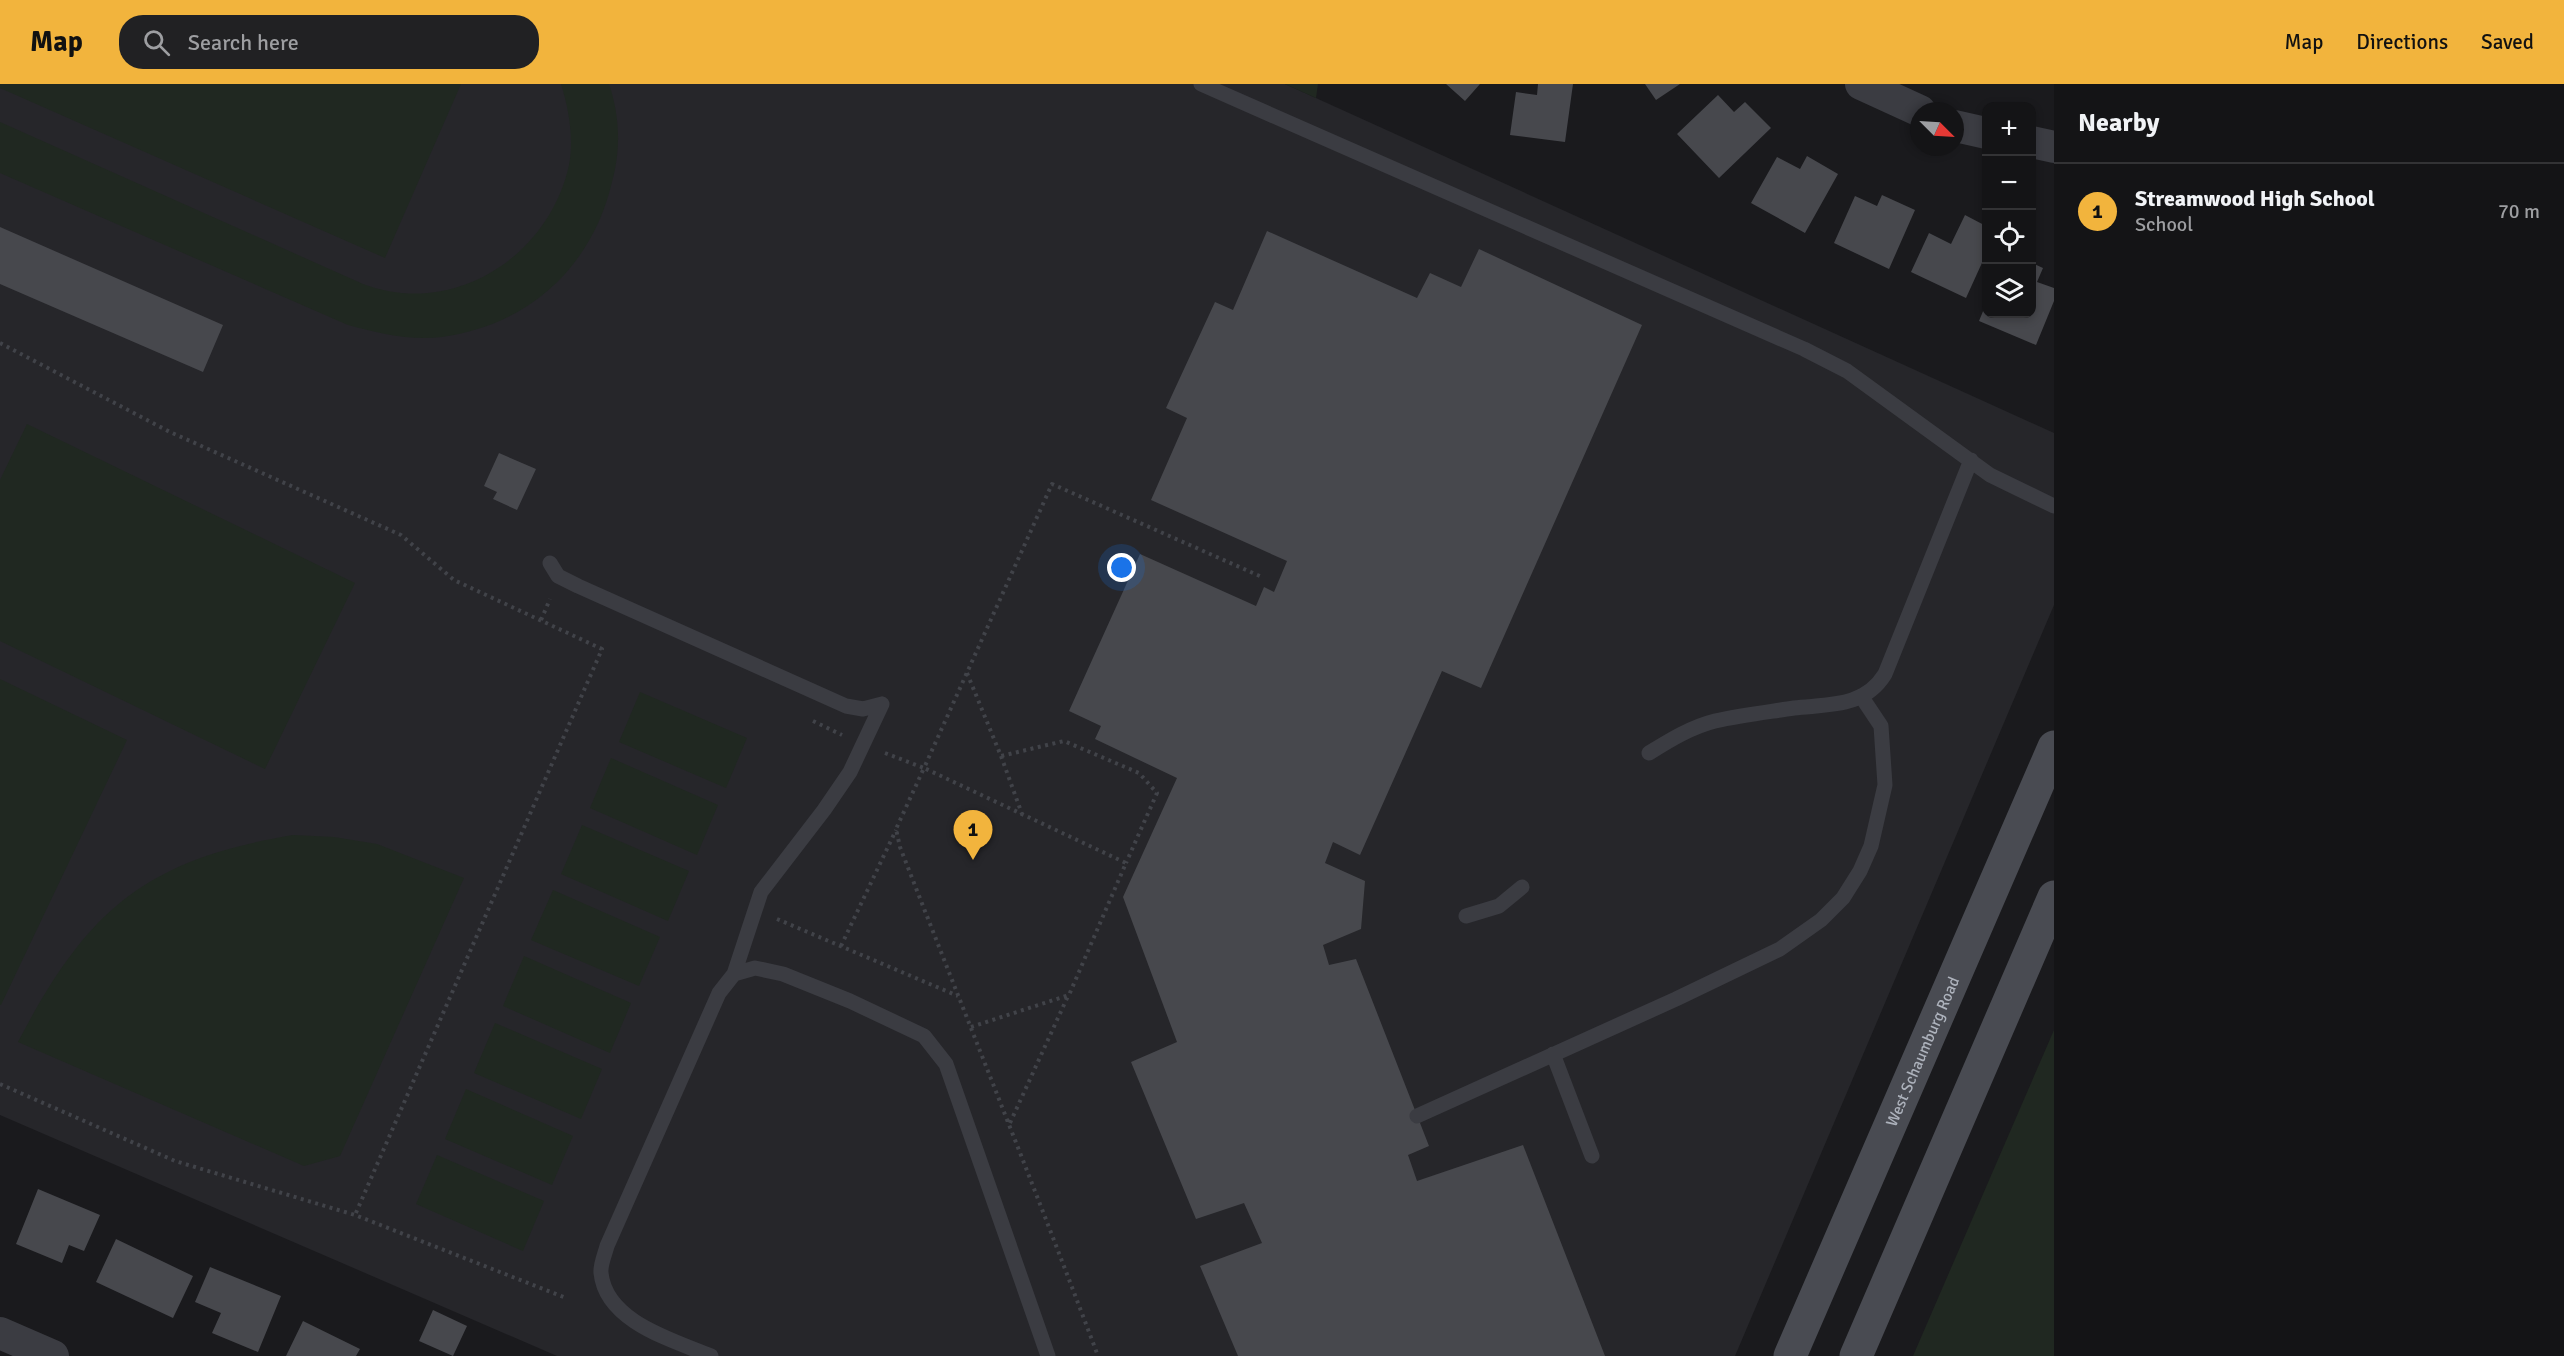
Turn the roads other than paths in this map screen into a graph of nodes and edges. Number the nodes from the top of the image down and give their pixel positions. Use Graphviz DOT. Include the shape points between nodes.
graph roads {
  1 [pos="1201,84"];
  2 [pos="1861,84"];
  3 [pos="1910,106"];
  4 [pos="1964,128"];
  5 [pos="1982,132"];
  6 [pos="2036,143"];
  7 [pos="2054,147"];
  8 [pos="1971,460"];
  9 [pos="2054,506"];
  10 [pos="550,563"];
  11 [pos="1861,696"];
  12 [pos="2054,747"];
  13 [pos="1649,753"];
  14 [pos="1522,887"];
  15 [pos="2054,897"];
  16 [pos="1466,916"];
  17 [pos="734,974"];
  18 [pos="1553,1054"];
  19 [pos="1417,1116"];
  20 [pos="1592,1156"];
  21 [pos="0,1333"];
  22 [pos="53,1356"];
  23 [pos="711,1356"];
  24 [pos="1048,1356"];
  25 [pos="1790,1356"];
  26 [pos="1856,1356"];
  1 -- 8 [label="lane" via="1804,349 1847,371"];
  2 -- 3 [label="street"];
  4 -- 5 [label="street"];
  6 -- 7 [label="street"];
  8 -- 9 [label="lane" via="1990,475"];
  8 -- 11 [label="lane" via="1885,674 1878,687"];
  10 -- 17 [label="lane" via="558,576 578,586 846,706 863,709 882,704 850,772 761,892"];
  11 -- 13 [label="lane" via="1834,706 1715,721 1677,735"];
  11 -- 18 [label="lane" via="1881,726 1885,785 1871,846 1843,898 1821,920 1780,949"];
  12 -- 25 [label="main road, West Schaumburg Road"];
  14 -- 16 [label="lane" via="1499,906"];
  15 -- 26 [label="main road"];
  17 -- 23 [label="lane" via="719,993 607,1246 600,1272 606,1293 623,1312 647,1328"];
  17 -- 24 [label="lane" via="754,968 783,974 924,1036 946,1064"];
  18 -- 19 [label="lane"];
  18 -- 20 [label="lane"];
  21 -- 22 [label="street"];
}
